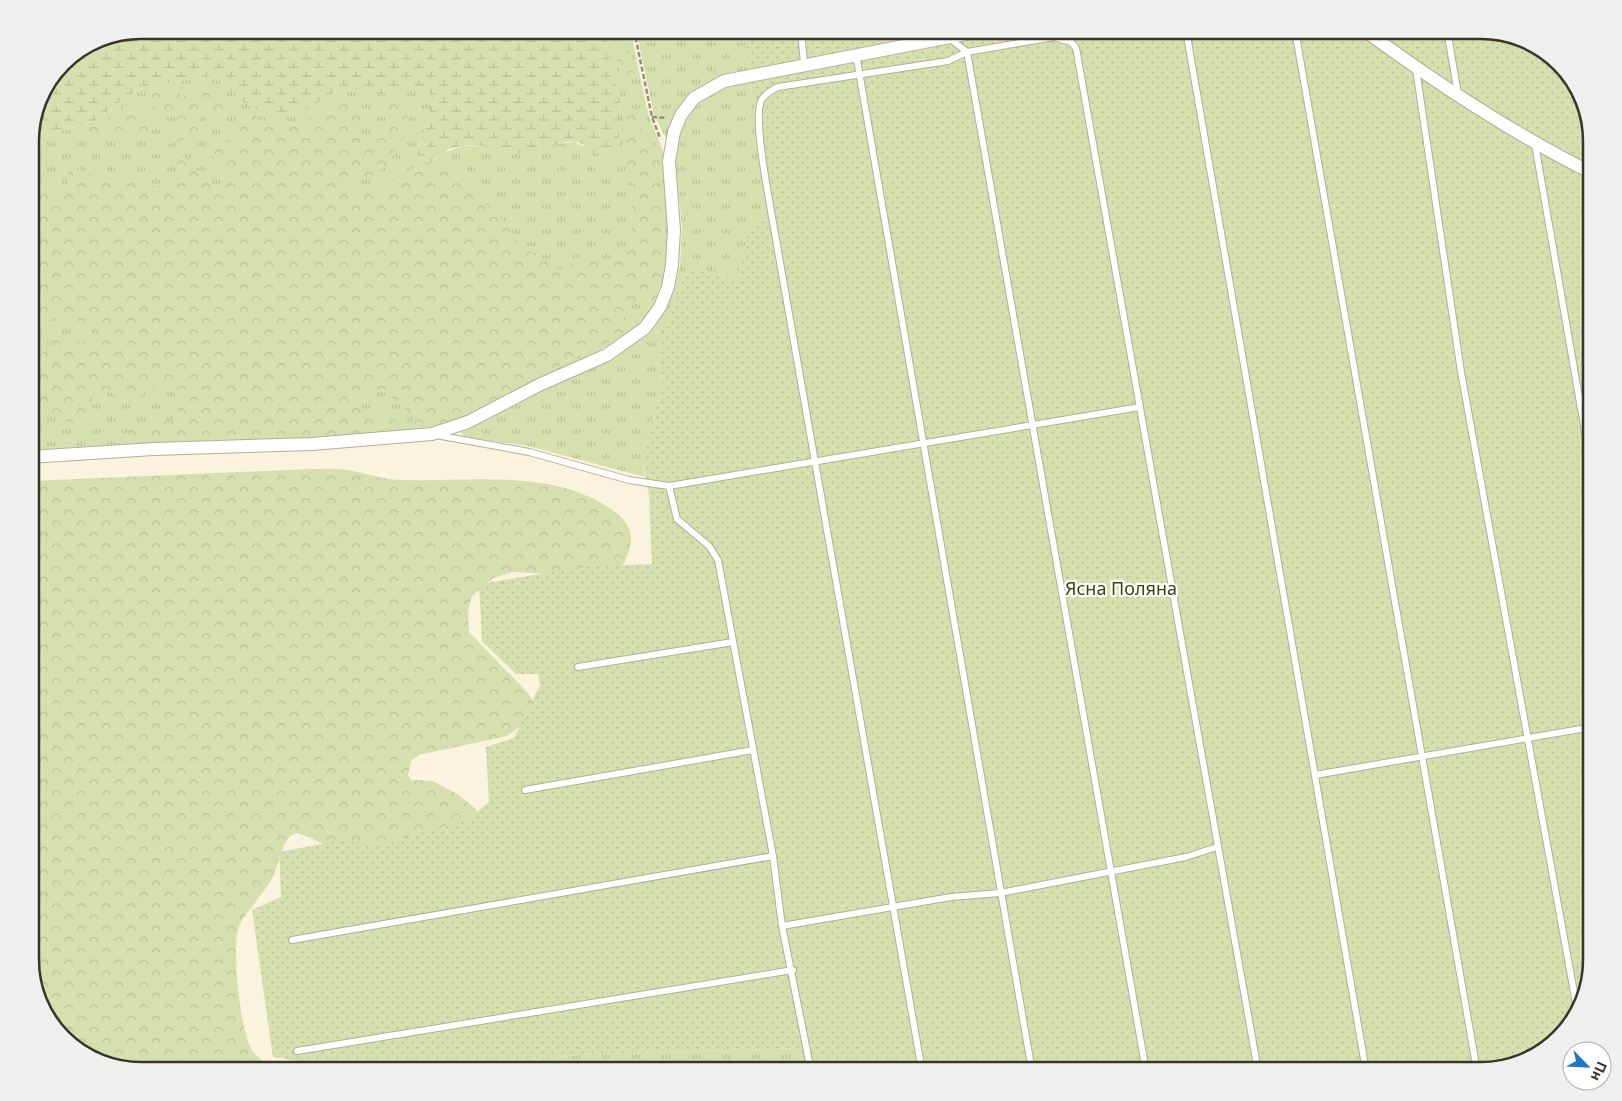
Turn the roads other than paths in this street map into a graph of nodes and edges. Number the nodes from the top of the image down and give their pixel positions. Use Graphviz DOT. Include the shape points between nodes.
graph roads {
  1 [pos="802,39"];
  2 [pos="926,39"];
  3 [pos="954,39"];
  4 [pos="1042,39"];
  5 [pos="1061,39"];
  6 [pos="1188,39"];
  7 [pos="1298,39"];
  8 [pos="1376,39"];
  9 [pos="1448,39"];
  10 [pos="967,52"];
  11 [pos="856,54"];
  12 [pos="804,64"];
  13 [pos="1416,69"];
  14 [pos="860,75"];
  15 [pos="1458,96"];
  16 [pos="1535,142"];
  17 [pos="1583,168"];
  18 [pos="1140,407"];
  19 [pos="1583,420"];
  20 [pos="1032,424"];
  21 [pos="432,434"];
  22 [pos="924,443"];
  23 [pos="39,456"];
  24 [pos="815,463"];
  25 [pos="669,486"];
  26 [pos="733,642"];
  27 [pos="578,667"];
  28 [pos="1583,729"];
  29 [pos="1528,739"];
  30 [pos="752,750"];
  31 [pos="1423,757"];
  32 [pos="1315,774"];
  33 [pos="525,790"];
  34 [pos="1217,847"];
  35 [pos="773,856"];
  36 [pos="1109,870"];
  37 [pos="1000,893"];
  38 [pos="892,906"];
  39 [pos="782,926"];
  40 [pos="292,940"];
  41 [pos="792,970"];
  42 [pos="1575,1000"];
  43 [pos="298,1051"];
  44 [pos="809,1062"];
  45 [pos="920,1062"];
  46 [pos="1030,1062"];
  47 [pos="1144,1062"];
  48 [pos="1256,1062"];
  49 [pos="1364,1062"];
  50 [pos="1475,1062"];
  1 -- 12 [label="lane"];
  2 -- 11 [label="street"];
  3 -- 10 [label="lane"];
  4 -- 10 [label="lane"];
  5 -- 18 [label="lane" via="1071,42 1076,48"];
  6 -- 32 [label="lane"];
  7 -- 31 [label="lane"];
  8 -- 13 [label="street"];
  9 -- 15 [label="lane"];
  10 -- 14 [label="lane" via="948,61"];
  10 -- 20 [label="lane"];
  11 -- 12 [label="street"];
  11 -- 14 [label="lane"];
  12 -- 21 [label="street" via="724,81 694,98 680,115 669,161 674,230 672,265 660,308 645,328 607,355 539,385 468,422"];
  13 -- 15 [label="street"];
  13 -- 29 [label="lane" via="1461,372"];
  14 -- 22 [label="lane"];
  14 -- 24 [label="lane" via="778,88 761,100 759,121 768,194"];
  15 -- 16 [label="street"];
  16 -- 17 [label="street"];
  16 -- 19 [label="lane"];
  18 -- 20 [label="lane"];
  18 -- 34 [label="lane"];
  20 -- 22 [label="lane"];
  20 -- 36 [label="lane"];
  21 -- 23 [label="street" via="312,444"];
  21 -- 25 [label="lane" via="529,452 629,480"];
  22 -- 24 [label="lane"];
  22 -- 37 [label="lane"];
  24 -- 25 [label="lane"];
  24 -- 38 [label="lane"];
  25 -- 26 [label="lane" via="678,519 709,546 718,560"];
  26 -- 27 [label="lane"];
  26 -- 30 [label="lane"];
  28 -- 29 [label="lane"];
  29 -- 31 [label="lane"];
  29 -- 42 [label="lane"];
  30 -- 33 [label="lane"];
  30 -- 35 [label="lane"];
  31 -- 32 [label="lane"];
  31 -- 50 [label="lane"];
  32 -- 49 [label="lane"];
  34 -- 36 [label="lane" via="1186,857"];
  34 -- 48 [label="lane"];
  35 -- 39 [label="lane"];
  35 -- 40 [label="lane"];
  36 -- 37 [label="lane"];
  36 -- 47 [label="lane"];
  37 -- 38 [label="lane" via="951,896"];
  37 -- 46 [label="lane"];
  38 -- 39 [label="lane"];
  38 -- 45 [label="lane"];
  39 -- 41 [label="lane"];
  41 -- 43 [label="lane"];
  41 -- 44 [label="lane"];
}
